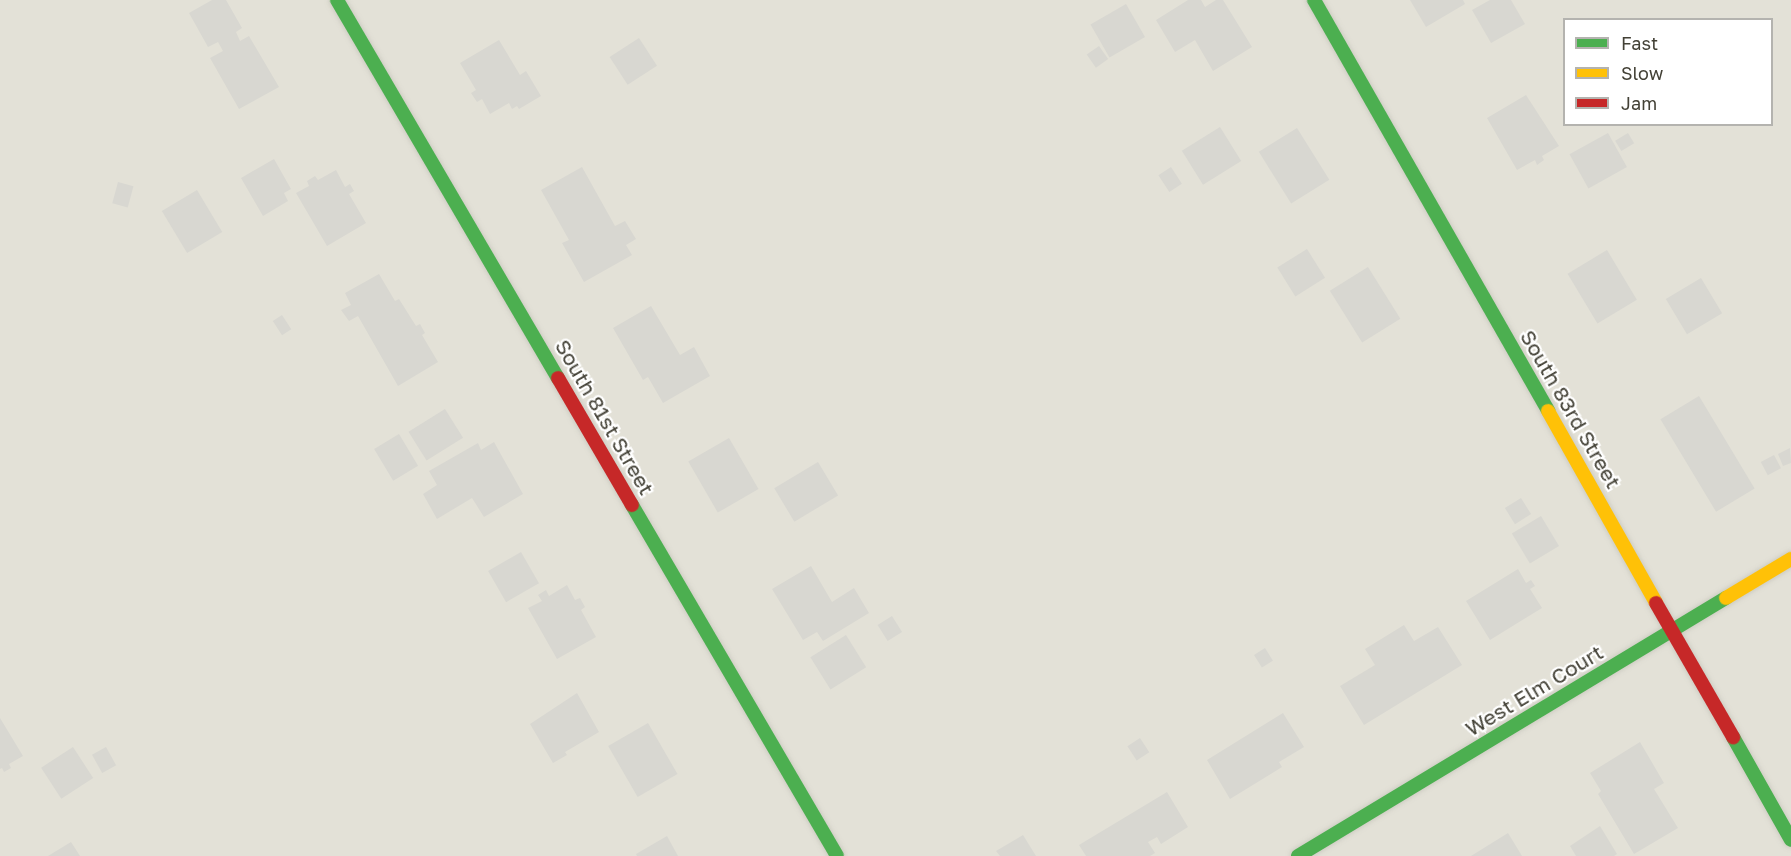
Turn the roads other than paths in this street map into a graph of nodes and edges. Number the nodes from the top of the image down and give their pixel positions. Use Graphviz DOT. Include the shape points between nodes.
graph roads {
  1 [pos="337,0"];
  2 [pos="1314,0"];
  3 [pos="1791,559"];
  4 [pos="1673,631"];
  5 [pos="1791,840"];
  6 [pos="837,856"];
  7 [pos="1298,856"];
  1 -- 6 [label="street, South 81st Street"];
  2 -- 4 [label="street, South 83rd Street"];
  3 -- 4 [label="street, West Elm Court"];
  4 -- 5 [label="street, South 83rd Street"];
  4 -- 7 [label="street, West Elm Court"];
}
